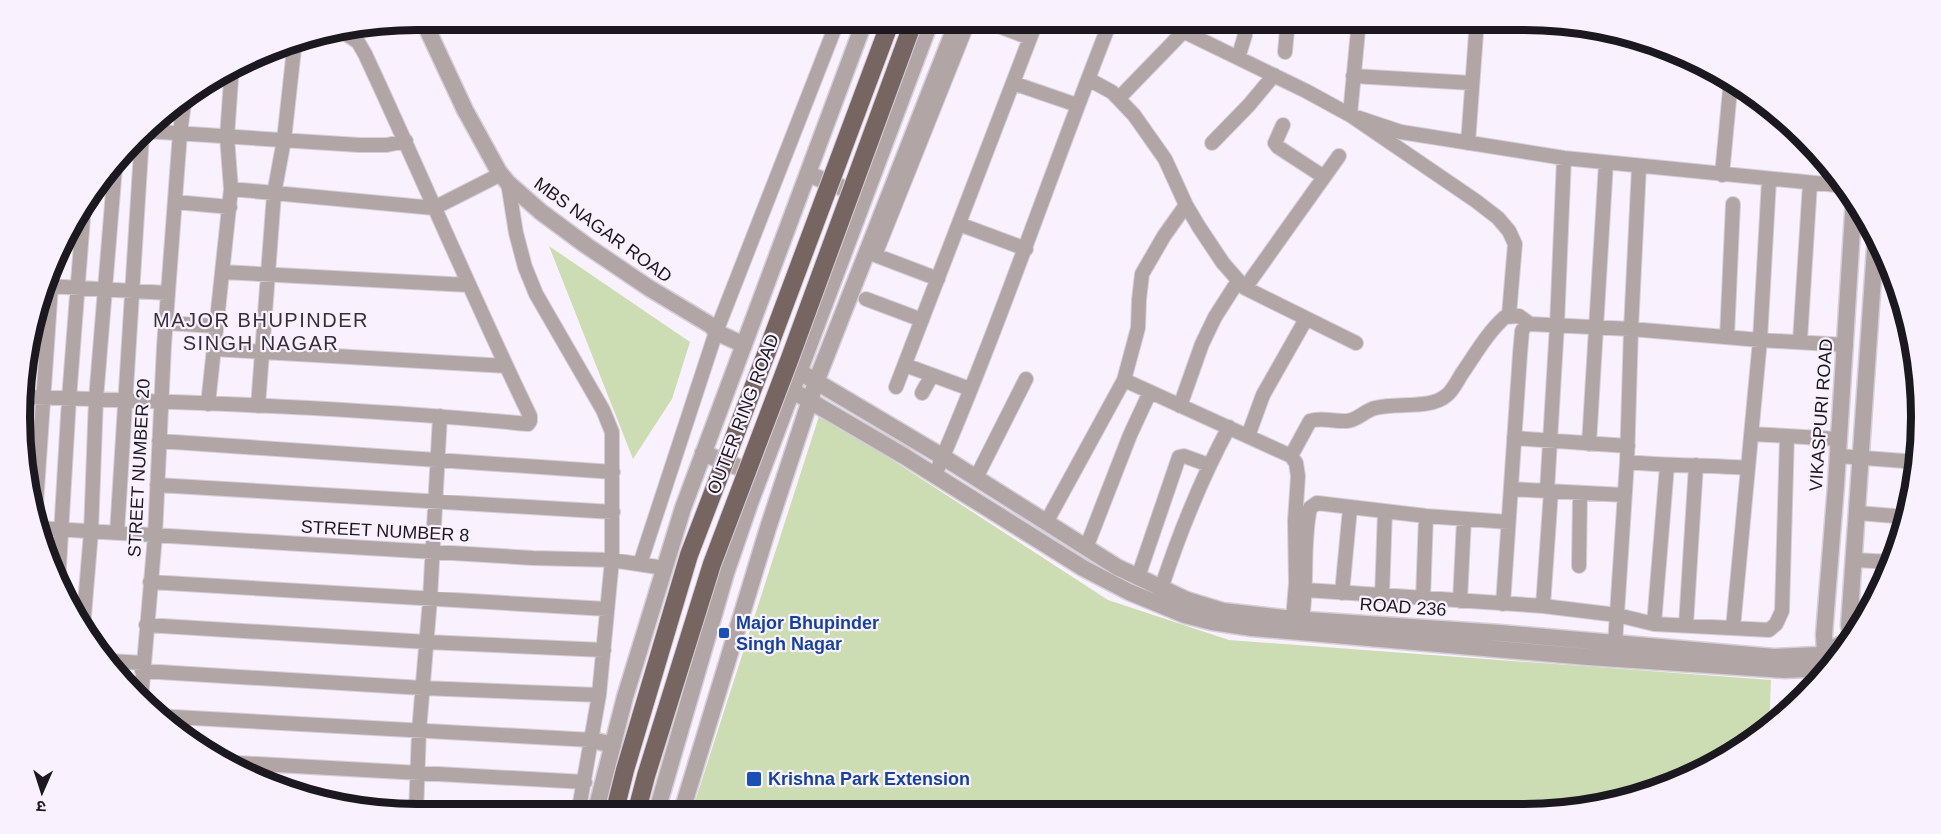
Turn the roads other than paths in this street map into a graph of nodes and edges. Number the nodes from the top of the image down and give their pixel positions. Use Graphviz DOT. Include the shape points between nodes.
graph roads {
  1 [pos="428,30"];
  2 [pos="834,30"];
  3 [pos="861,30"];
  4 [pos="887,30"];
  5 [pos="910,30"];
  6 [pos="927,30"];
  7 [pos="954,30"];
  8 [pos="965,30"];
  9 [pos="1009,30"];
  10 [pos="1033,30"];
  11 [pos="1107,30"];
  12 [pos="1245,30"];
  13 [pos="1287,30"];
  14 [pos="1358,30"];
  15 [pos="1476,30"];
  16 [pos="1184,31"];
  17 [pos="349,36"];
  18 [pos="1030,38"];
  19 [pos="295,50"];
  20 [pos="1286,52"];
  21 [pos="1238,58"];
  22 [pos="1274,75"];
  23 [pos="1353,76"];
  24 [pos="231,78"];
  25 [pos="1088,78"];
  26 [pos="1013,83"];
  27 [pos="1472,83"];
  28 [pos="1730,89"];
  29 [pos="1119,98"];
  30 [pos="1077,105"];
  31 [pos="183,108"];
  32 [pos="1350,115"];
  33 [pos="1283,125"];
  34 [pos="156,132"];
  35 [pos="180,133"];
  36 [pos="227,137"];
  37 [pos="284,140"];
  38 [pos="406,141"];
  39 [pos="1212,143"];
  40 [pos="1468,143"];
  41 [pos="140,146"];
  42 [pos="1339,156"];
  43 [pos="1564,158"];
  44 [pos="1606,163"];
  45 [pos="1639,167"];
  46 [pos="808,174"];
  47 [pos="1722,175"];
  48 [pos="114,176"];
  49 [pos="1324,177"];
  50 [pos="504,179"];
  51 [pos="1769,180"];
  52 [pos="1810,183"];
  53 [pos="1834,185"];
  54 [pos="231,189"];
  55 [pos="274,194"];
  56 [pos="864,197"];
  57 [pos="175,202"];
  58 [pos="1733,204"];
  59 [pos="1186,205"];
  60 [pos="230,207"];
  61 [pos="434,208"];
  62 [pos="1853,214"];
  63 [pos="83,222"];
  64 [pos="958,224"];
  65 [pos="1026,249"];
  66 [pos="1876,256"];
  67 [pos="223,272"];
  68 [pos="267,274"];
  69 [pos="938,279"];
  70 [pos="468,285"];
  71 [pos="1242,285"];
  72 [pos="53,286"];
  73 [pos="77,288"];
  74 [pos="105,289"];
  75 [pos="132,291"];
  76 [pos="168,293"];
  77 [pos="866,299"];
  78 [pos="48,301"];
  79 [pos="1509,315"];
  80 [pos="1306,319"];
  81 [pos="922,320"];
  82 [pos="166,322"];
  83 [pos="1530,324"];
  84 [pos="216,326"];
  85 [pos="1557,326"];
  86 [pos="716,327"];
  87 [pos="1596,327"];
  88 [pos="1631,329"];
  89 [pos="1727,337"];
  90 [pos="745,340"];
  91 [pos="1760,340"];
  92 [pos="1800,341"];
  93 [pos="1356,343"];
  94 [pos="1846,345"];
  95 [pos="213,349"];
  96 [pos="263,352"];
  97 [pos="905,365"];
  98 [pos="506,366"];
  99 [pos="800,372"];
  100 [pos="932,375"];
  101 [pos="1026,379"];
  102 [pos="1124,380"];
  103 [pos="816,382"];
  104 [pos="896,387"];
  105 [pos="970,389"];
  106 [pos="793,392"];
  107 [pos="1150,392"];
  108 [pos="922,393"];
  109 [pos="31,398"];
  110 [pos="44,398"];
  111 [pos="69,399"];
  112 [pos="96,399"];
  113 [pos="124,400"];
  114 [pos="160,401"];
  115 [pos="810,401"];
  116 [pos="208,404"];
  117 [pos="258,406"];
  118 [pos="1180,406"];
  119 [pos="440,416"];
  120 [pos="1229,427"];
  121 [pos="1751,434"];
  122 [pos="1248,436"];
  123 [pos="1787,436"];
  124 [pos="1514,438"];
  125 [pos="159,441"];
  126 [pos="1551,441"];
  127 [pos="1589,444"];
  128 [pos="1628,446"];
  129 [pos="1839,447"];
  130 [pos="704,453"];
  131 [pos="1291,456"];
  132 [pos="943,457"];
  133 [pos="1862,458"];
  134 [pos="437,460"];
  135 [pos="1909,461"];
  136 [pos="1627,462"];
  137 [pos="1209,465"];
  138 [pos="1696,465"];
  139 [pos="1667,466"];
  140 [pos="1748,468"];
  141 [pos="613,472"];
  142 [pos="935,475"];
  143 [pos="760,476"];
  144 [pos="978,479"];
  145 [pos="157,485"];
  146 [pos="36,489"];
  147 [pos="1511,489"];
  148 [pos="1549,491"];
  149 [pos="1580,494"];
  150 [pos="1624,495"];
  151 [pos="435,503"];
  152 [pos="1350,508"];
  153 [pos="1385,512"];
  154 [pos="613,513"];
  155 [pos="1858,513"];
  156 [pos="1426,516"];
  157 [pos="1898,516"];
  158 [pos="1464,519"];
  159 [pos="1047,521"];
  160 [pos="1508,522"];
  161 [pos="47,529"];
  162 [pos="61,530"];
  163 [pos="91,532"];
  164 [pos="117,533"];
  165 [pos="155,536"];
  166 [pos="1086,548"];
  167 [pos="433,552"];
  168 [pos="612,560"];
  169 [pos="1855,560"];
  170 [pos="1075,562"];
  171 [pos="1883,562"];
  172 [pos="640,564"];
  173 [pos="59,565"];
  174 [pos="1579,566"];
  175 [pos="664,568"];
  176 [pos="1138,577"];
  177 [pos="150,582"];
  178 [pos="1161,589"];
  179 [pos="1306,590"];
  180 [pos="1342,593"];
  181 [pos="1382,596"];
  182 [pos="430,599"];
  183 [pos="1423,599"];
  184 [pos="1460,601"];
  185 [pos="1503,604"];
  186 [pos="1543,606"];
  187 [pos="607,609"];
  188 [pos="84,614"];
  189 [pos="1617,615"];
  190 [pos="1297,619"];
  191 [pos="1852,622"];
  192 [pos="1654,624"];
  193 [pos="146,625"];
  194 [pos="1686,626"];
  195 [pos="1734,628"];
  196 [pos="427,642"];
  197 [pos="1616,644"];
  198 [pos="604,650"];
  199 [pos="1830,655"];
  200 [pos="1827,658"];
  201 [pos="118,662"];
  202 [pos="1823,662"];
  203 [pos="143,667"];
  204 [pos="423,688"];
  205 [pos="142,689"];
  206 [pos="599,695"];
  207 [pos="174,718"];
  208 [pos="419,730"];
  209 [pos="592,740"];
  210 [pos="613,745"];
  211 [pos="245,763"];
  212 [pos="417,773"];
  213 [pos="585,782"];
  214 [pos="416,804"];
  215 [pos="580,804"];
  216 [pos="598,804"];
  217 [pos="616,804"];
  218 [pos="639,804"];
  219 [pos="659,804"];
  220 [pos="684,804"];
  1 -- 50 [label="street, MBS NAGAR ROAD" via="465,110"];
  2 -- 86 [label="street"];
  3 -- 46 [label="street, OUTER RING ROAD"];
  4 -- 217 [label="main road, OUTER RING ROAD, bridge" via="689,555"];
  5 -- 218 [label="main road, OUTER RING ROAD, bridge" via="712,564"];
  6 -- 56 [label="street, OUTER RING ROAD"];
  7 -- 103 [label="street"];
  8 -- 69 [label="street" via="875,255"];
  9 -- 18 [label="street"];
  10 -- 18 [label="street"];
  11 -- 25 [label="street"];
  12 -- 21 [label="street"];
  13 -- 20 [label="street"];
  14 -- 23 [label="street"];
  15 -- 27 [label="street"];
  16 -- 21 [label="street"];
  16 -- 29 [label="street"];
  17 -- 38 [label="street" via="365,54"];
  18 -- 26 [label="street"];
  19 -- 37 [label="street"];
  21 -- 22 [label="street"];
  22 -- 32 [label="street"];
  22 -- 39 [label="street"];
  23 -- 27 [label="street"];
  23 -- 32 [label="street"];
  24 -- 36 [label="street"];
  25 -- 29 [label="street"];
  25 -- 30 [label="street"];
  26 -- 30 [label="street"];
  26 -- 64 [label="street"];
  27 -- 40 [label="street"];
  28 -- 47 [label="street"];
  29 -- 59 [label="street" via="1165,159"];
  30 -- 65 [label="street"];
  31 -- 35 [label="street, STREET NUMBER 20"];
  32 -- 40 [label="street" via="1401,132"];
  32 -- 79 [label="street" via="1476,201 1509,231 1515,244"];
  33 -- 49 [label="street" via="1275,143 1278,147"];
  34 -- 35 [label="street"];
  35 -- 36 [label="street"];
  35 -- 57 [label="street, STREET NUMBER 20"];
  36 -- 37 [label="street"];
  36 -- 54 [label="street"];
  37 -- 38 [label="street" via="358,146 387,146"];
  37 -- 55 [label="street"];
  38 -- 61 [label="street"];
  40 -- 43 [label="street"];
  41 -- 75 [label="street"];
  42 -- 49 [label="street"];
  43 -- 44 [label="street"];
  43 -- 85 [label="street"];
  44 -- 45 [label="street"];
  44 -- 87 [label="street"];
  45 -- 47 [label="street"];
  45 -- 88 [label="street"];
  46 -- 56 [label="street"];
  46 -- 90 [label="street, OUTER RING ROAD"];
  47 -- 51 [label="street"];
  48 -- 74 [label="street"];
  49 -- 71 [label="street"];
  50 -- 61 [label="street"];
  50 -- 86 [label="street, MBS NAGAR ROAD" via="587,246"];
  50 -- 141 [label="street" via="525,267 536,294 612,432"];
  51 -- 52 [label="street"];
  51 -- 91 [label="street"];
  52 -- 53 [label="street"];
  52 -- 92 [label="street"];
  54 -- 55 [label="street"];
  54 -- 60 [label="street"];
  55 -- 61 [label="street"];
  55 -- 68 [label="street"];
  56 -- 99 [label="street, OUTER RING ROAD"];
  57 -- 60 [label="street"];
  57 -- 76 [label="street, STREET NUMBER 20"];
  58 -- 89 [label="street"];
  59 -- 71 [label="street"];
  59 -- 102 [label="street" via="1143,274 1137,328"];
  60 -- 67 [label="street"];
  61 -- 70 [label="street"];
  62 -- 94 [label="street, VIKASPURI ROAD"];
  63 -- 73 [label="street"];
  64 -- 65 [label="street"];
  64 -- 69 [label="street"];
  65 -- 105 [label="street"];
  66 -- 133 [label="street"];
  67 -- 68 [label="street"];
  67 -- 84 [label="street"];
  68 -- 70 [label="street"];
  68 -- 96 [label="street"];
  69 -- 81 [label="street"];
  70 -- 98 [label="street"];
  71 -- 80 [label="street"];
  71 -- 118 [label="street" via="1215,317"];
  72 -- 73 [label="street"];
  73 -- 74 [label="street"];
  73 -- 111 [label="street"];
  74 -- 75 [label="street"];
  74 -- 112 [label="street"];
  75 -- 76 [label="street"];
  75 -- 113 [label="street"];
  76 -- 82 [label="street, STREET NUMBER 20"];
  77 -- 81 [label="street"];
  78 -- 110 [label="street"];
  79 -- 83 [label="street" via="1519,316"];
  79 -- 131 [label="street" via="1492,331 1448,394 1428,404 1377,407 1356,420 1317,418 1310,421"];
  80 -- 93 [label="street"];
  80 -- 122 [label="street" via="1263,395"];
  81 -- 97 [label="street"];
  82 -- 84 [label="street"];
  82 -- 114 [label="street, STREET NUMBER 20"];
  83 -- 85 [label="street"];
  83 -- 124 [label="street" via="1522,331"];
  84 -- 95 [label="street"];
  85 -- 87 [label="street"];
  85 -- 126 [label="street"];
  86 -- 90 [label="street, MBS NAGAR ROAD"];
  86 -- 172 [label="street"];
  87 -- 88 [label="street"];
  87 -- 127 [label="street"];
  88 -- 89 [label="street"];
  88 -- 128 [label="street"];
  89 -- 91 [label="street"];
  90 -- 130 [label="street, OUTER RING ROAD"];
  91 -- 92 [label="street"];
  91 -- 121 [label="street"];
  92 -- 94 [label="street"];
  94 -- 129 [label="street, VIKASPURI ROAD"];
  95 -- 96 [label="street"];
  95 -- 116 [label="street"];
  96 -- 98 [label="street"];
  96 -- 117 [label="street"];
  97 -- 100 [label="street"];
  97 -- 104 [label="street"];
  98 -- 119 [label="street" via="530,416 528,424"];
  99 -- 103 [label="street, ROAD 236"];
  99 -- 106 [label="street, OUTER RING ROAD"];
  100 -- 105 [label="street"];
  100 -- 108 [label="street"];
  101 -- 144 [label="street"];
  102 -- 107 [label="street"];
  102 -- 159 [label="street"];
  103 -- 115 [label="street"];
  103 -- 132 [label="street, ROAD 236"];
  105 -- 132 [label="street"];
  106 -- 115 [label="street"];
  106 -- 143 [label="street, OUTER RING ROAD"];
  107 -- 118 [label="street"];
  107 -- 166 [label="street"];
  109 -- 110 [label="street"];
  110 -- 111 [label="street"];
  110 -- 146 [label="street"];
  111 -- 112 [label="street"];
  111 -- 162 [label="street"];
  112 -- 113 [label="street"];
  112 -- 163 [label="street"];
  113 -- 114 [label="street"];
  113 -- 164 [label="street"];
  114 -- 116 [label="street"];
  114 -- 125 [label="street, STREET NUMBER 20"];
  115 -- 142 [label="street"];
  115 -- 220 [label="street"];
  116 -- 117 [label="street"];
  117 -- 119 [label="street"];
  118 -- 120 [label="street"];
  119 -- 134 [label="street"];
  120 -- 122 [label="street"];
  120 -- 137 [label="street"];
  121 -- 123 [label="street"];
  121 -- 140 [label="street"];
  122 -- 131 [label="street"];
  123 -- 129 [label="street"];
  123 -- 195 [label="street" via="1782,611 1768,630"];
  124 -- 126 [label="street"];
  124 -- 147 [label="street"];
  125 -- 134 [label="street"];
  125 -- 145 [label="street, STREET NUMBER 20"];
  126 -- 127 [label="street"];
  126 -- 148 [label="street"];
  127 -- 128 [label="street"];
  128 -- 136 [label="street"];
  129 -- 133 [label="street"];
  129 -- 199 [label="street, VIKASPURI ROAD" via="1824,635"];
  130 -- 143 [label="street"];
  130 -- 175 [label="street, OUTER RING ROAD"];
  131 -- 190 [label="street" via="1298,476"];
  132 -- 142 [label="street"];
  132 -- 144 [label="street, ROAD 236"];
  133 -- 135 [label="street"];
  133 -- 155 [label="street"];
  134 -- 141 [label="street"];
  134 -- 151 [label="street"];
  136 -- 139 [label="street"];
  136 -- 150 [label="street"];
  137 -- 176 [label="street" via="1179,457"];
  137 -- 178 [label="street" via="1181,527"];
  138 -- 139 [label="street"];
  138 -- 140 [label="street"];
  138 -- 194 [label="street"];
  139 -- 192 [label="street"];
  140 -- 195 [label="street"];
  141 -- 154 [label="street"];
  142 -- 170 [label="street"];
  143 -- 219 [label="street, OUTER RING ROAD" via="726,573"];
  144 -- 159 [label="street, ROAD 236"];
  145 -- 151 [label="street"];
  145 -- 165 [label="street, STREET NUMBER 20"];
  147 -- 148 [label="street"];
  147 -- 160 [label="street"];
  148 -- 149 [label="street"];
  148 -- 186 [label="street"];
  149 -- 150 [label="street"];
  149 -- 174 [label="street"];
  150 -- 189 [label="street"];
  151 -- 154 [label="street"];
  151 -- 167 [label="street"];
  152 -- 153 [label="street"];
  152 -- 179 [label="street" via="1317,503 1310,508 1305,531"];
  152 -- 180 [label="street"];
  153 -- 156 [label="street"];
  153 -- 181 [label="street"];
  154 -- 168 [label="street"];
  155 -- 157 [label="street"];
  155 -- 169 [label="street"];
  156 -- 158 [label="street"];
  156 -- 183 [label="street"];
  158 -- 160 [label="street"];
  158 -- 184 [label="street"];
  159 -- 166 [label="street, ROAD 236"];
  160 -- 185 [label="street"];
  161 -- 162 [label="street, STREET NUMBER 8"];
  162 -- 163 [label="street, STREET NUMBER 8"];
  162 -- 173 [label="street"];
  163 -- 164 [label="street, STREET NUMBER 8"];
  163 -- 188 [label="street"];
  164 -- 165 [label="street, STREET NUMBER 8"];
  165 -- 167 [label="street, STREET NUMBER 8"];
  165 -- 177 [label="street, STREET NUMBER 20"];
  166 -- 170 [label="street"];
  166 -- 176 [label="street, ROAD 236"];
  167 -- 168 [label="street, STREET NUMBER 8"];
  167 -- 182 [label="street"];
  168 -- 172 [label="street, STREET NUMBER 8"];
  168 -- 187 [label="street"];
  169 -- 171 [label="street"];
  169 -- 191 [label="street"];
  170 -- 202 [label="street" via="1157,605 1212,622 1252,628 1784,670 1807,669"];
  172 -- 175 [label="street, STREET NUMBER 8"];
  175 -- 210 [label="street, OUTER RING ROAD"];
  176 -- 178 [label="street, ROAD 236"];
  177 -- 182 [label="street"];
  177 -- 193 [label="street, STREET NUMBER 20"];
  178 -- 190 [label="street, ROAD 236" via="1223,610"];
  179 -- 180 [label="street"];
  179 -- 190 [label="street"];
  180 -- 181 [label="street"];
  181 -- 183 [label="street"];
  182 -- 187 [label="street"];
  182 -- 196 [label="street"];
  183 -- 184 [label="street"];
  184 -- 185 [label="street"];
  185 -- 186 [label="street"];
  186 -- 189 [label="street"];
  187 -- 198 [label="street"];
  189 -- 192 [label="street"];
  189 -- 197 [label="street"];
  190 -- 197 [label="street, ROAD 236"];
  192 -- 194 [label="street"];
  193 -- 196 [label="street"];
  193 -- 203 [label="street, STREET NUMBER 20"];
  194 -- 195 [label="street"];
  196 -- 198 [label="street"];
  196 -- 204 [label="street"];
  197 -- 200 [label="street, ROAD 236"];
  198 -- 206 [label="street"];
  201 -- 203 [label="street"];
  203 -- 204 [label="street"];
  203 -- 205 [label="street, STREET NUMBER 20"];
  204 -- 206 [label="street"];
  204 -- 208 [label="street"];
  206 -- 209 [label="street"];
  207 -- 208 [label="street"];
  208 -- 209 [label="street"];
  208 -- 212 [label="street"];
  209 -- 210 [label="street"];
  209 -- 213 [label="street"];
  210 -- 216 [label="street, OUTER RING ROAD"];
  211 -- 212 [label="street"];
  212 -- 213 [label="street"];
  212 -- 214 [label="street"];
  213 -- 215 [label="street"];
}
